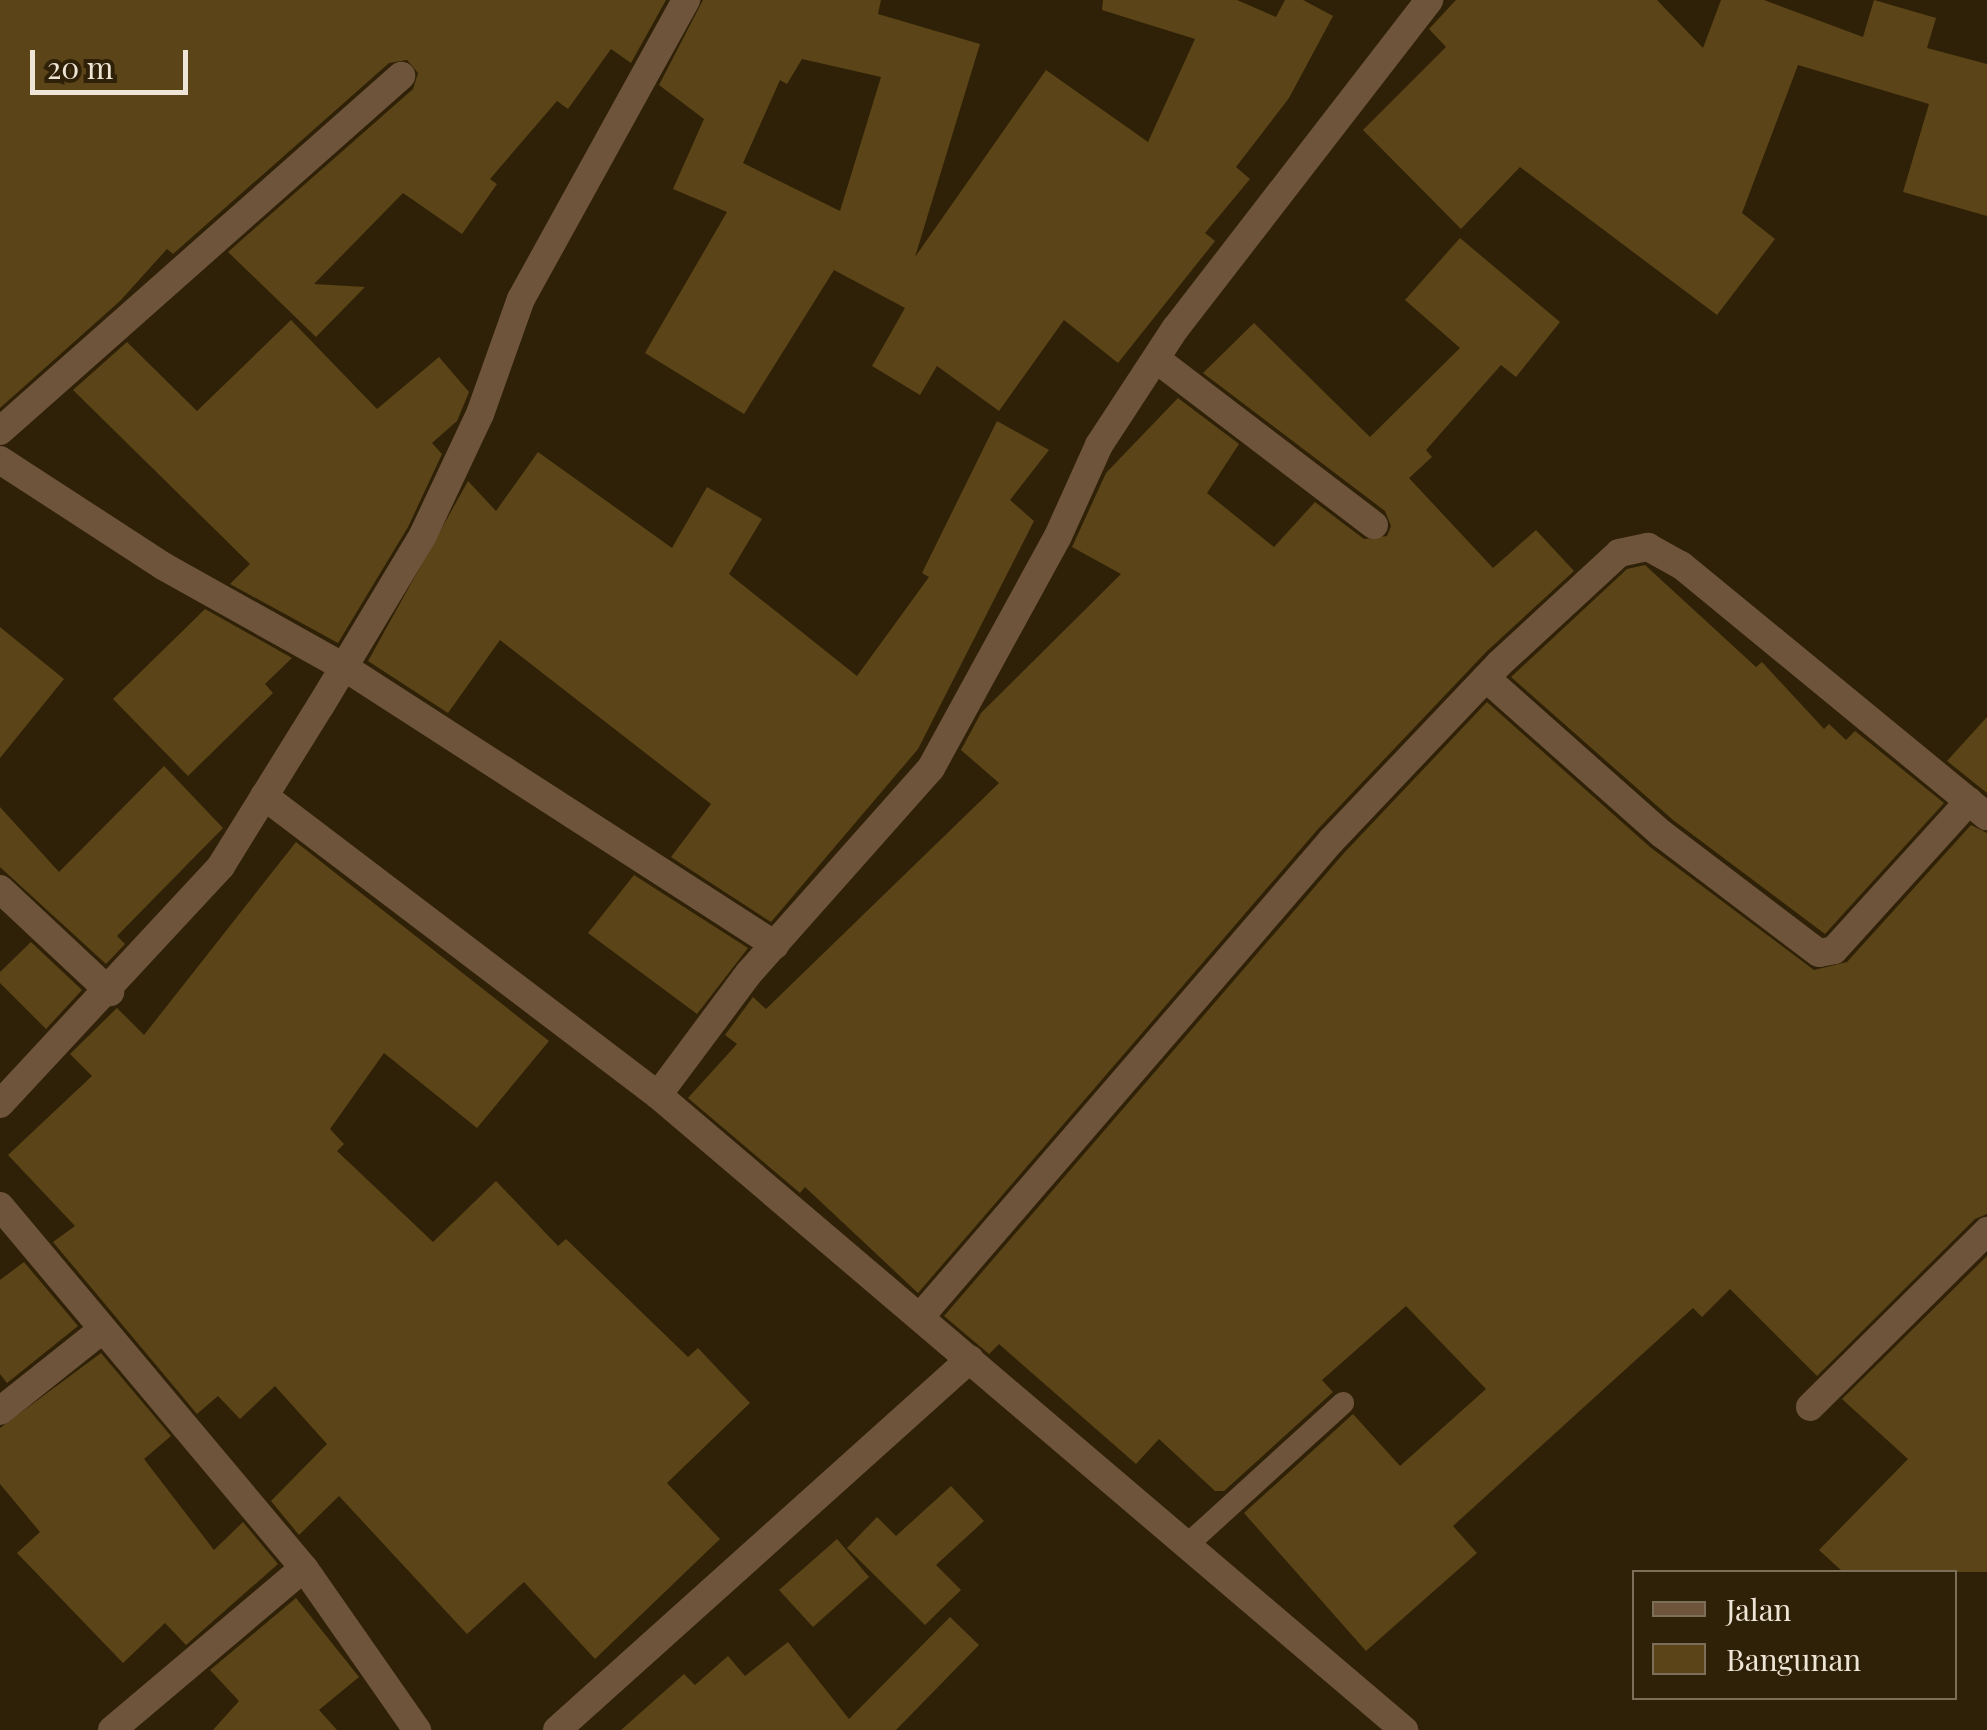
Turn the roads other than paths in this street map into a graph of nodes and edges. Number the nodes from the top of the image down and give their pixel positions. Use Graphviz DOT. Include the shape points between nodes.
graph roads {
  1 [pos="686,0"];
  2 [pos="1429,0"];
  3 [pos="401,76"];
  4 [pos="1156,359"];
  5 [pos="0,431"];
  6 [pos="0,460"];
  7 [pos="1374,525"];
  8 [pos="344,667"];
  9 [pos="1486,678"];
  10 [pos="264,796"];
  11 [pos="1978,808"];
  12 [pos="0,889"];
  13 [pos="775,945"];
  14 [pos="110,992"];
  15 [pos="658,1094"];
  16 [pos="0,1104"];
  17 [pos="0,1206"];
  18 [pos="1987,1231"];
  19 [pos="920,1316"];
  20 [pos="102,1330"];
  21 [pos="970,1359"];
  22 [pos="1343,1403"];
  23 [pos="1810,1407"];
  24 [pos="0,1410"];
  25 [pos="1187,1545"];
  26 [pos="304,1568"];
  27 [pos="112,1730"];
  28 [pos="417,1730"];
  29 [pos="557,1730"];
  30 [pos="1404,1730"];
  1 -- 8 [label="street" via="521,299 480,414 423,536"];
  2 -- 4 [label="street"];
  3 -- 5 [label="street"];
  4 -- 7 [label="street"];
  4 -- 13 [label="street" via="1099,445 1058,536 931,768"];
  6 -- 8 [label="street" via="163,566"];
  8 -- 10 [label="street"];
  8 -- 13 [label="street"];
  9 -- 11 [label="street" via="1620,552 1648,547 1681,565"];
  9 -- 11 [label="street" via="1662,834 1819,953 1834,950"];
  9 -- 19 [label="street" via="1266,914"];
  10 -- 14 [label="street" via="221,866"];
  10 -- 15 [label="street"];
  12 -- 14 [label="street"];
  13 -- 15 [label="street"];
  14 -- 16 [label="street"];
  15 -- 19 [label="street"];
  17 -- 20 [label="street"];
  18 -- 23 [label="street"];
  19 -- 21 [label="street"];
  20 -- 24 [label="street"];
  20 -- 26 [label="street"];
  21 -- 25 [label="street"];
  21 -- 29 [label="street"];
  22 -- 25 [label="lane"];
  25 -- 30 [label="street"];
  26 -- 27 [label="street"];
  26 -- 28 [label="street"];
}
